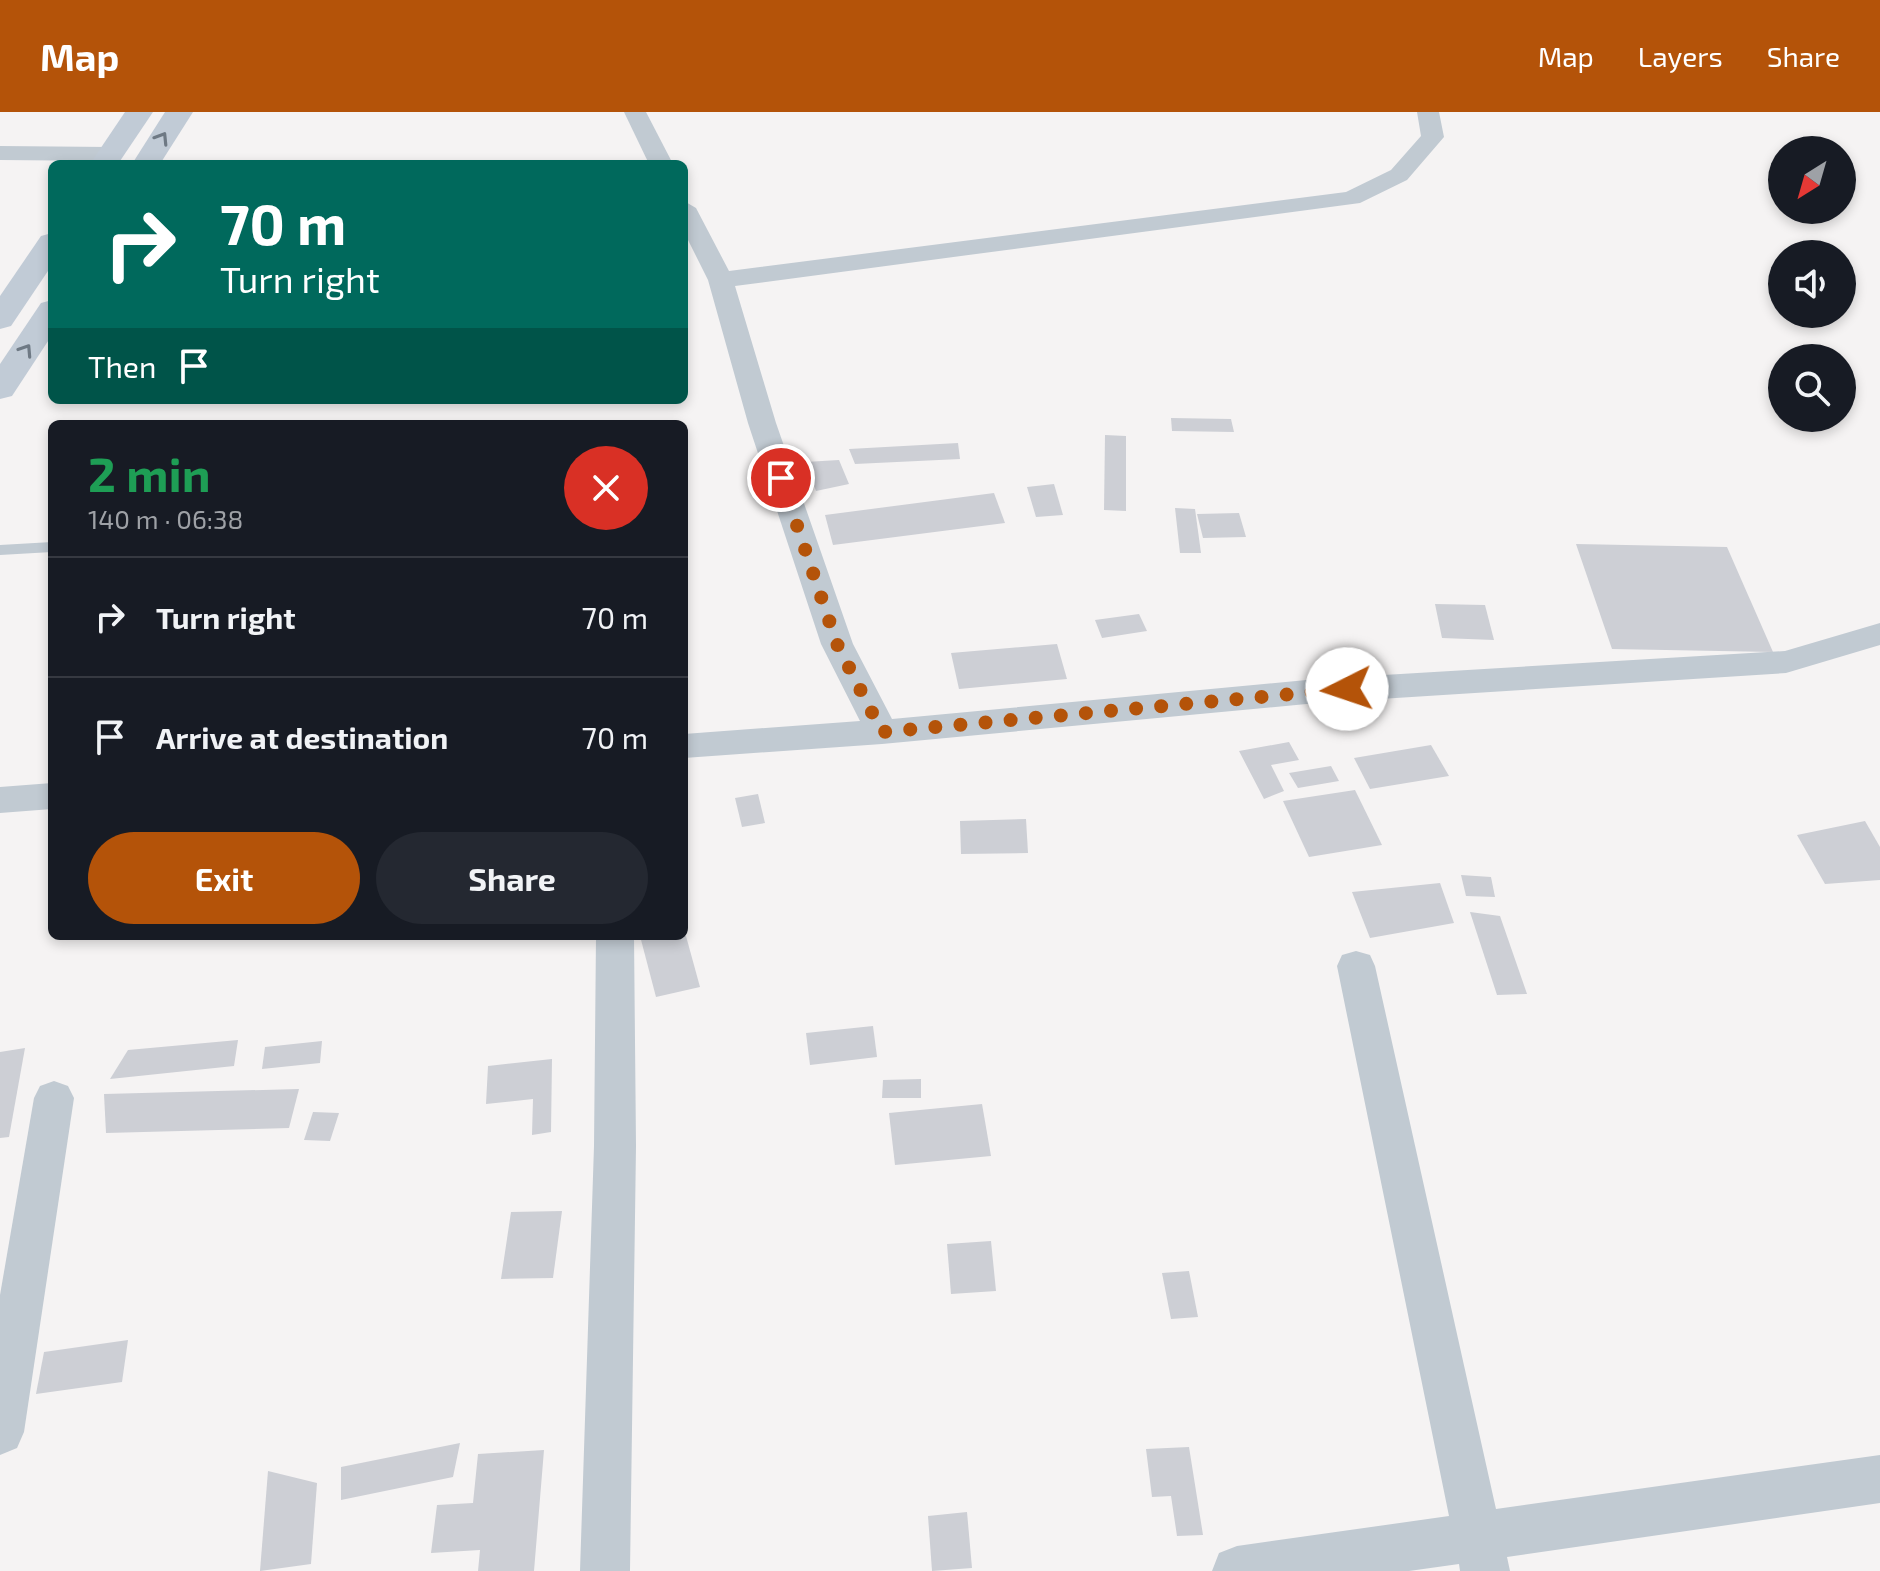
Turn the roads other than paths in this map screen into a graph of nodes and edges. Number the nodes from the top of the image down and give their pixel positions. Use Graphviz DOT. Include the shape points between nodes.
graph roads {
  1 [pos="139,112"];
  2 [pos="179,112"];
  3 [pos="635,112"];
  4 [pos="1428,112"];
  5 [pos="0,153"];
  6 [pos="107,159"];
  7 [pos="149,160"];
  8 [pos="659,160"];
  9 [pos="688,216"];
  10 [pos="48,248"];
  11 [pos="721,280"];
  12 [pos="48,316"];
  13 [pos="0,319"];
  14 [pos="0,389"];
  15 [pos="48,547"];
  16 [pos="0,550"];
  17 [pos="1880,634"];
  18 [pos="882,732"];
  19 [pos="688,746"];
  20 [pos="48,796"];
  21 [pos="0,800"];
  22 [pos="615,940"];
  23 [pos="1356,966"];
  24 [pos="54,1098"];
  25 [pos="0,1432"];
  26 [pos="1880,1479"];
  27 [pos="1482,1554"];
  28 [pos="605,1571"];
  29 [pos="1237,1571"];
  1 -- 6 [label="main road"];
  7 -- 2 [label="main road, one-way"];
  3 -- 8 [label="street"];
  4 -- 11 [label="street" via="1433,137 1399,175 1352,198"];
  5 -- 6 [label="street"];
  9 -- 11 [label="street"];
  10 -- 13 [label="main road"];
  11 -- 18 [label="street" via="762,423 837,644"];
  14 -- 12 [label="main road, one-way"];
  15 -- 16 [label="lane"];
  17 -- 18 [label="street" via="1786,662 1317,691"];
  18 -- 19 [label="street"];
  20 -- 21 [label="street"];
  22 -- 28 [label="street"];
  23 -- 27 [label="street"];
  24 -- 25 [label="street"];
  26 -- 27 [label="street"];
  27 -- 29 [label="street"];
}
